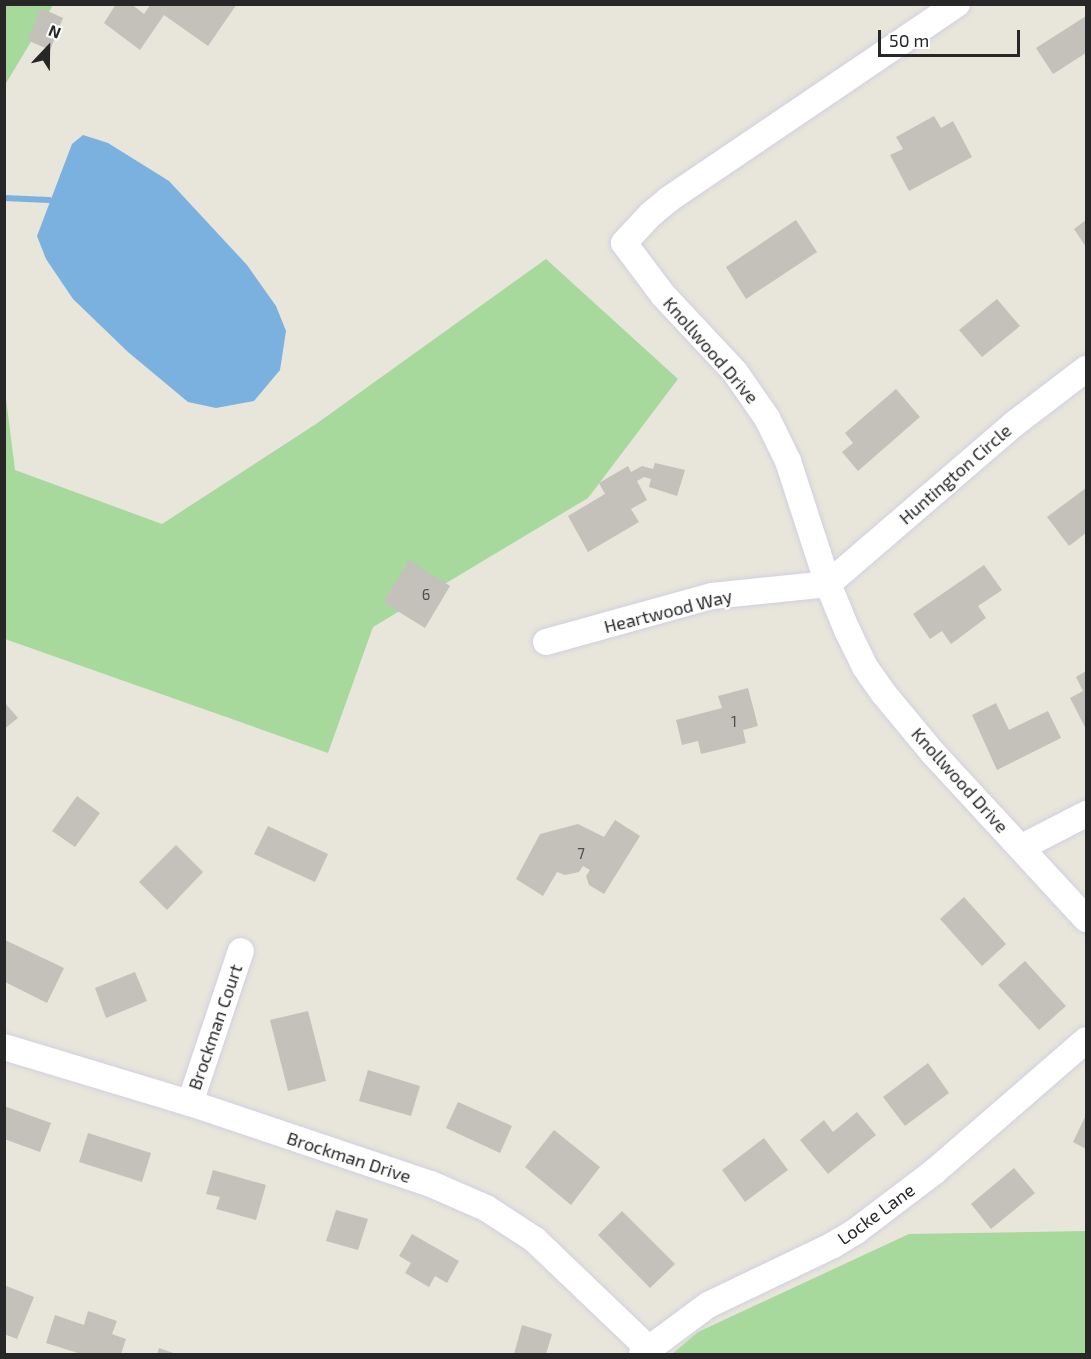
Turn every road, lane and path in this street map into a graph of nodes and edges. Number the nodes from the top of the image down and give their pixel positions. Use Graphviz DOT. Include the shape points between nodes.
graph roads {
  1 [pos="957,4"];
  2 [pos="1086,369"];
  3 [pos="828,584"];
  4 [pos="546,642"];
  5 [pos="1086,814"];
  6 [pos="1022,847"];
  7 [pos="1086,919"];
  8 [pos="241,951"];
  9 [pos="1086,1040"];
  10 [pos="4,1047"];
  11 [pos="190,1103"];
  12 [pos="645,1351"];
  1 -- 3 [label="street, Knollwood Drive" via="668,200 624,243 663,295 735,372 767,418 788,461"];
  2 -- 3 [label="street, Huntington Circle" via="1014,424"];
  3 -- 4 [label="street, Heartwood Way" via="712,596"];
  3 -- 6 [label="street, Knollwood Drive" via="861,658 884,694 947,769"];
  5 -- 6 [label="street"];
  6 -- 7 [label="street, Knollwood Drive"];
  8 -- 11 [label="street, Brockman Court"];
  9 -- 12 [label="street, Locke Lane" via="935,1171 856,1231 708,1305"];
  10 -- 11 [label="street, Brockman Drive"];
  11 -- 12 [label="street, Brockman Drive" via="431,1184 486,1208 535,1240"];
}
